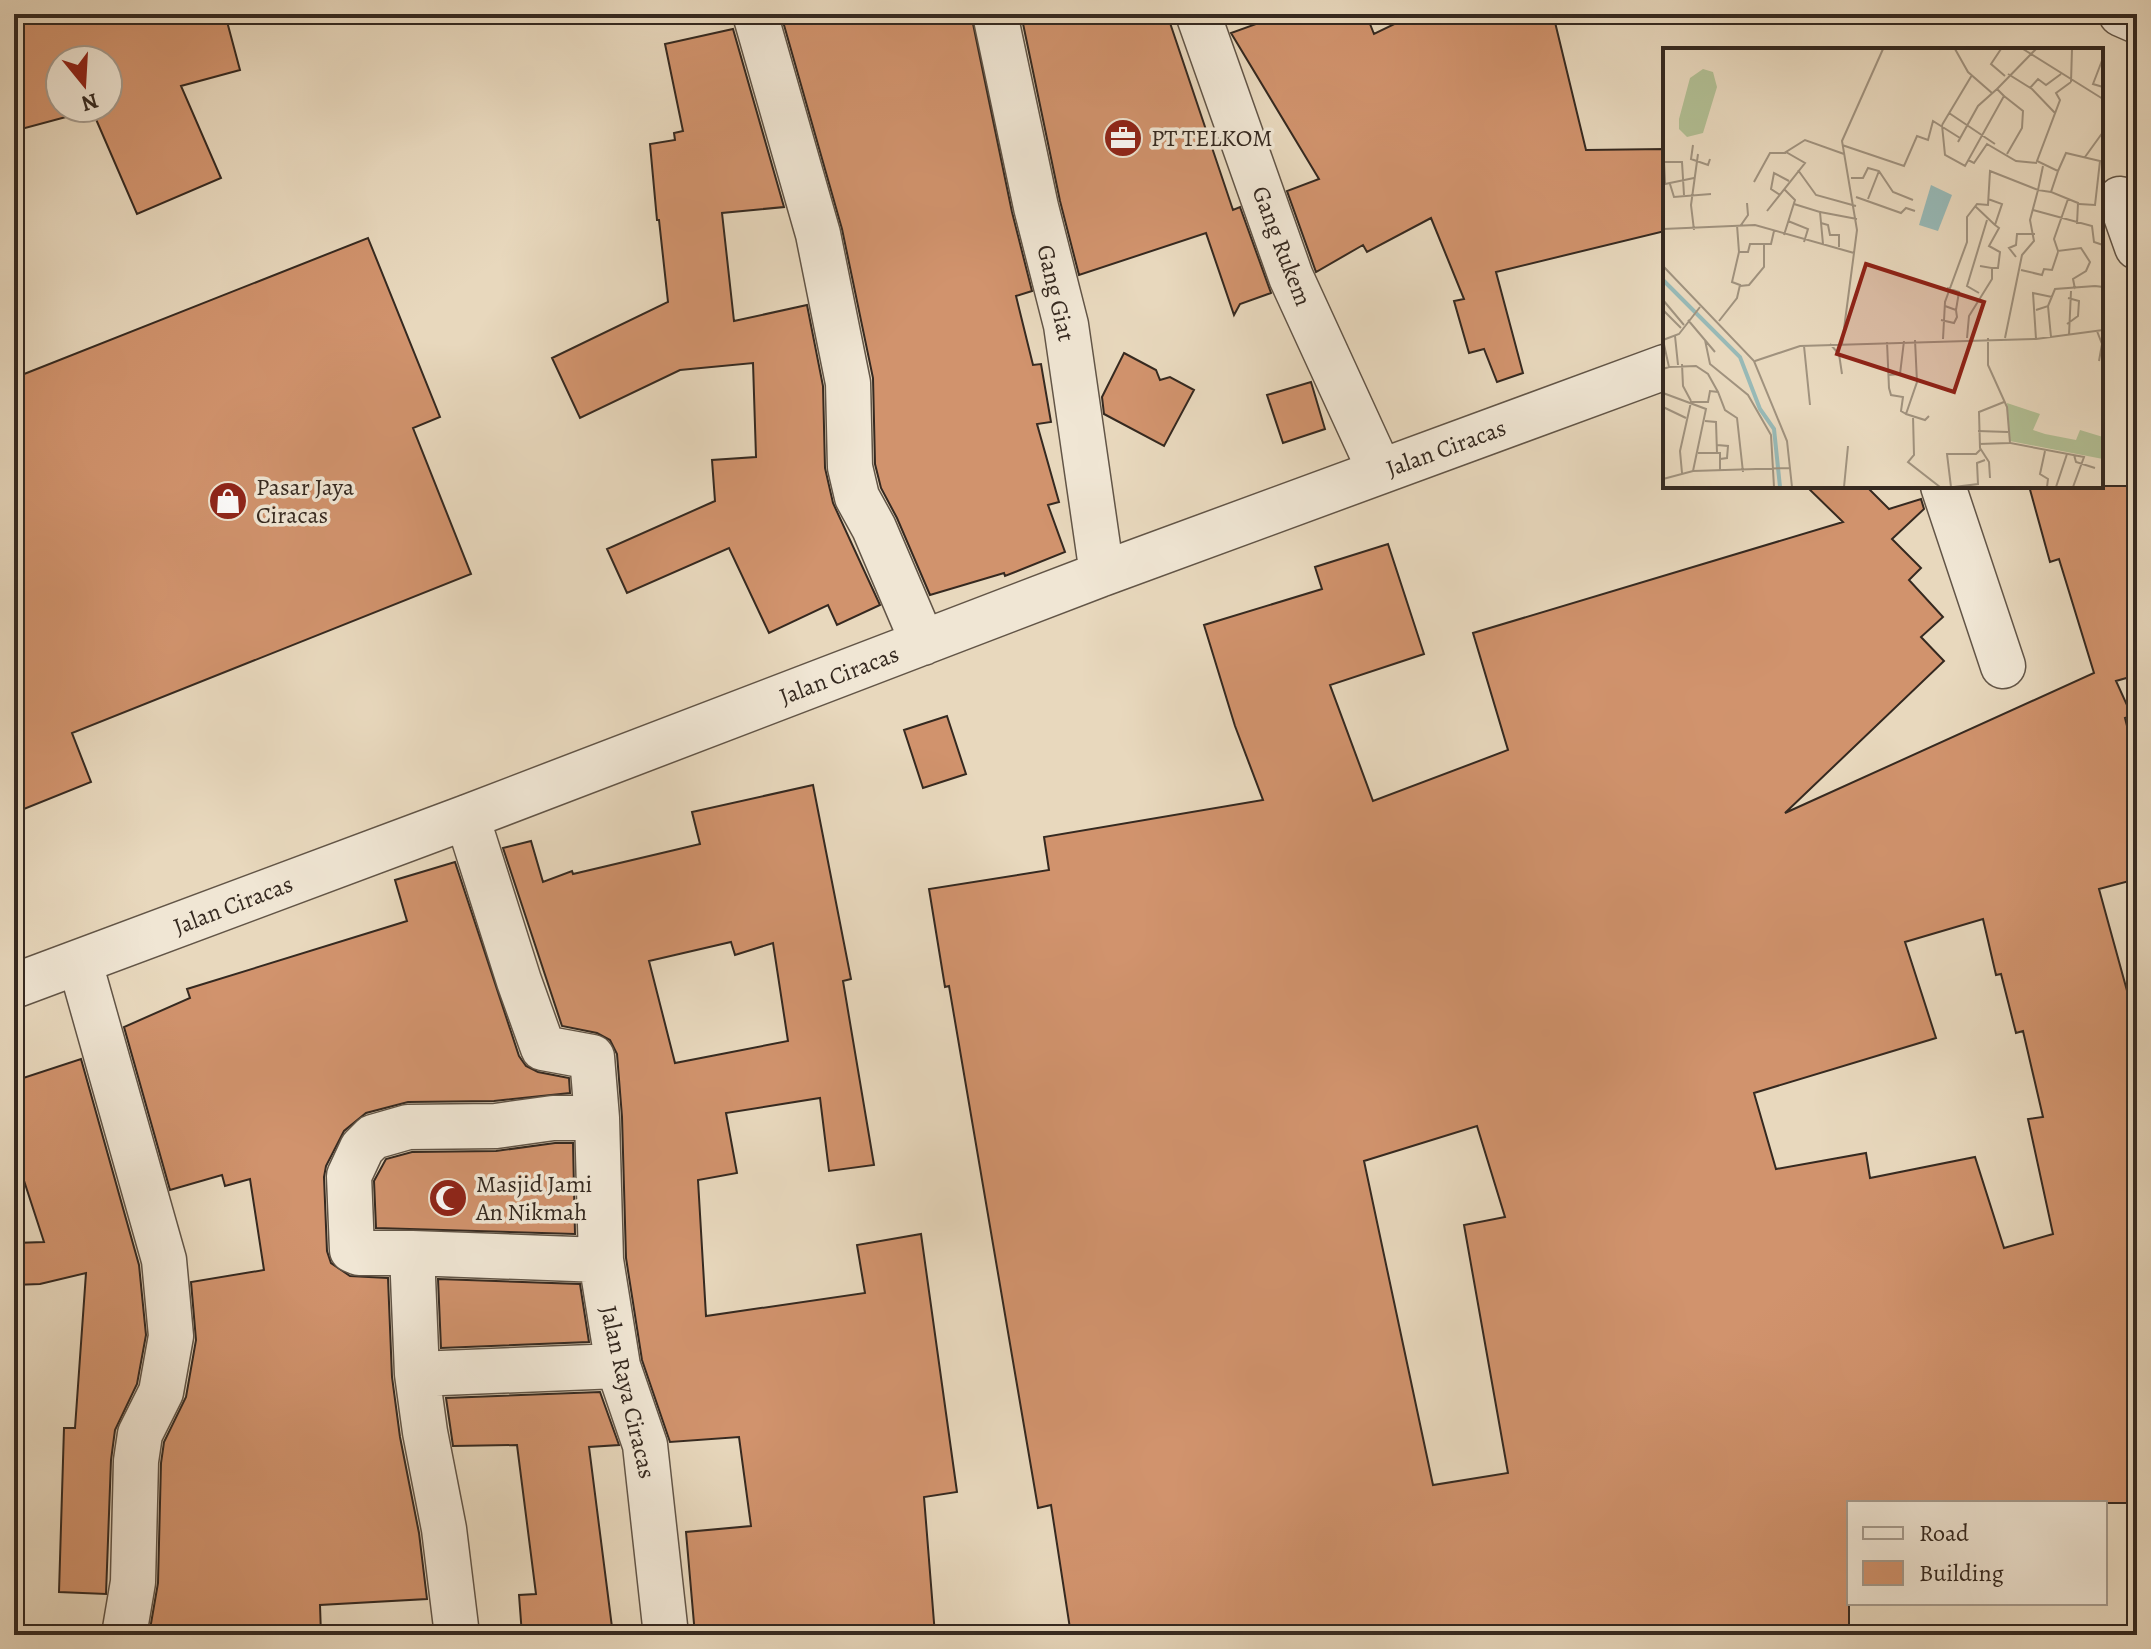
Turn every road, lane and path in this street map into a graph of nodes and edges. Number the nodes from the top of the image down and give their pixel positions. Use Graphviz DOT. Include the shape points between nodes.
graph roads {
  1 [pos="755,14"];
  2 [pos="995,14"];
  3 [pos="1198,14"];
  4 [pos="2121,14"];
  5 [pos="2137,21"];
  6 [pos="2119,199"];
  7 [pos="2137,247"];
  8 [pos="1663,368"];
  9 [pos="1380,471"];
  10 [pos="1944,488"];
  11 [pos="1102,574"];
  12 [pos="923,643"];
  13 [pos="2003,666"];
  14 [pos="467,817"];
  15 [pos="80,963"];
  16 [pos="14,986"];
  17 [pos="597,1118"];
  18 [pos="412,1253"];
  19 [pos="601,1260"];
  20 [pos="618,1366"];
  21 [pos="417,1374"];
  22 [pos="124,1635"];
  23 [pos="457,1635"];
  24 [pos="666,1635"];
  1 -- 12 [label="street" via="818,234 848,383 850,467 857,497"];
  2 -- 11 [label="street, Gang Giat" via="1066,325"];
  3 -- 9 [label="street, Gang Rukem" via="1291,277"];
  4 -- 5 [label="street"];
  6 -- 7 [label="street"];
  8 -- 9 [label="street, Jalan Ciracas"];
  9 -- 11 [label="street, Jalan Ciracas"];
  10 -- 13 [label="street"];
  11 -- 12 [label="street, Jalan Ciracas"];
  12 -- 14 [label="street, Jalan Ciracas"];
  14 -- 15 [label="street, Jalan Ciracas"];
  14 -- 17 [label="street, Jalan Raya Ciracas" via="543,1048 592,1057"];
  15 -- 16 [label="street, Jalan Ciracas"];
  15 -- 22 [label="street" via="164,1260 169,1296 171,1336 161,1392 140,1434 136,1461 133,1582"];
  17 -- 18 [label="street" via="408,1127 373,1137 349,1176 352,1250"];
  17 -- 19 [label="street, Jalan Raya Ciracas"];
  18 -- 19 [label="street"];
  18 -- 21 [label="street"];
  19 -- 20 [label="street, Jalan Raya Ciracas"];
  20 -- 21 [label="street"];
  20 -- 24 [label="street, Jalan Raya Ciracas" via="645,1445"];
  21 -- 23 [label="street"];
}
